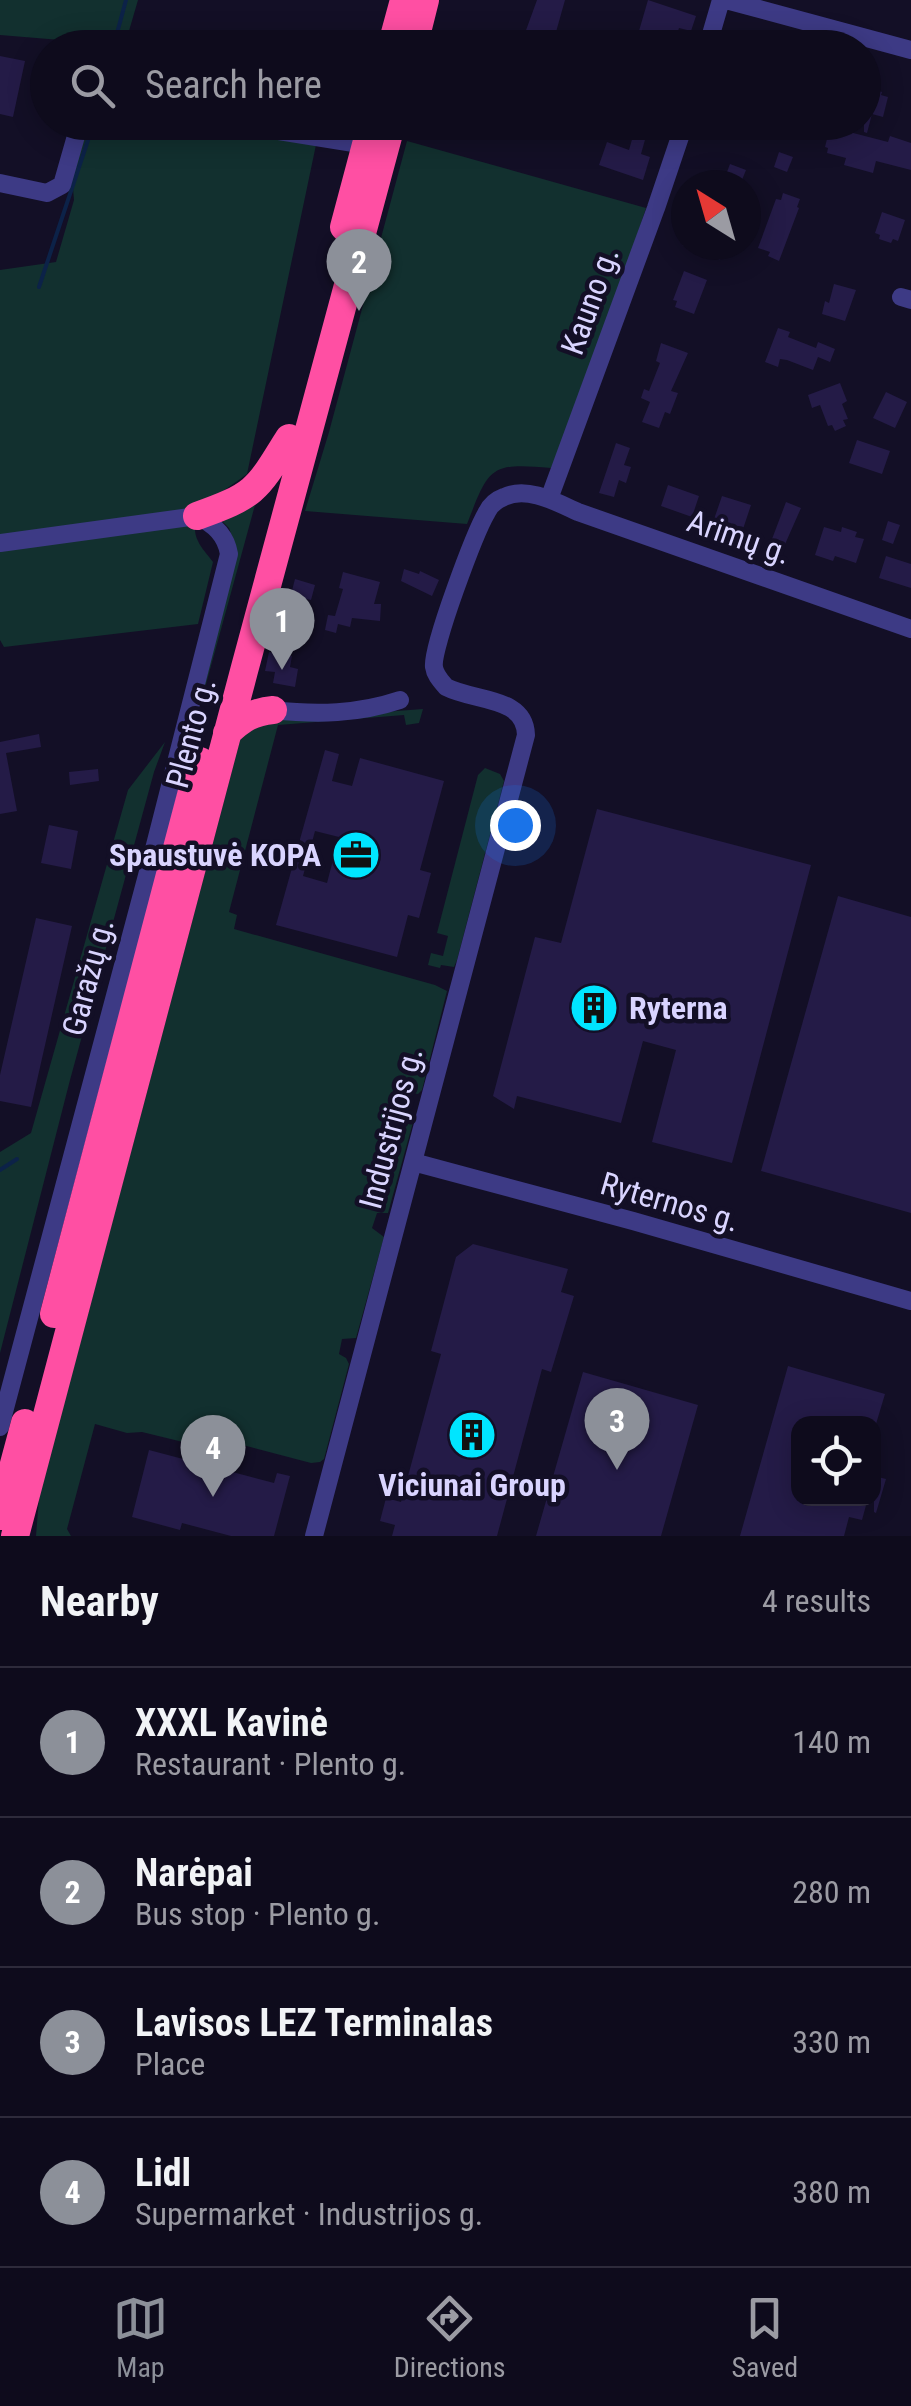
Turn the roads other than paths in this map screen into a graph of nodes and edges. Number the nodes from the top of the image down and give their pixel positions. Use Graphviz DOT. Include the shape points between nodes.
graph roads {
  1 [pos="404,0"];
  2 [pos="426,0"];
  3 [pos="723,0"];
  4 [pos="396,30"];
  5 [pos="418,30"];
  6 [pos="713,30"];
  7 [pos="836,30"];
  8 [pos="881,42"];
  9 [pos="911,50"];
  10 [pos="75,140"];
  11 [pos="367,140"];
  12 [pos="387,140"];
  13 [pos="679,140"];
  14 [pos="0,183"];
  15 [pos="289,438"];
  16 [pos="549,499"];
  17 [pos="197,516"];
  18 [pos="0,544"];
  19 [pos="911,629"];
  20 [pos="244,671"];
  21 [pos="400,700"];
  22 [pos="272,710"];
  23 [pos="227,733"];
  24 [pos="413,1162"];
  25 [pos="911,1302"];
  26 [pos="0,1427"];
  27 [pos="15,1525"];
  28 [pos="314,1536"];
  1 -- 4 [label="highway"];
  2 -- 5 [label="highway"];
  3 -- 6 [label="street"];
  3 -- 7 [label="street"];
  8 -- 9 [label="street"];
  10 -- 14 [label="street" via="62,184 46,193"];
  11 -- 15 [label="highway, Plento g."];
  12 -- 20 [label="highway, Plento g."];
  13 -- 16 [label="street, Kauno g."];
  15 -- 17 [label="highway" via="254,490"];
  15 -- 27 [label="highway, Plento g." via="214,707"];
  16 -- 19 [label="street, Arimų g."];
  16 -- 24 [label="street, Industrijos g." via="507,495 488,509 433,666 446,687 514,709 526,735"];
  17 -- 18 [label="street"];
  17 -- 26 [label="street, Garažų g." via="221,534 228,562"];
  20 -- 22 [label="highway"];
  20 -- 23 [label="highway, Plento g."];
  21 -- 22 [label="street" via="351,712"];
  22 -- 23 [label="highway" via="254,712"];
  23 -- 27 [label="highway, Plento g."];
  24 -- 25 [label="street, Ryternos g."];
  24 -- 28 [label="street, Industrijos g."];
}
